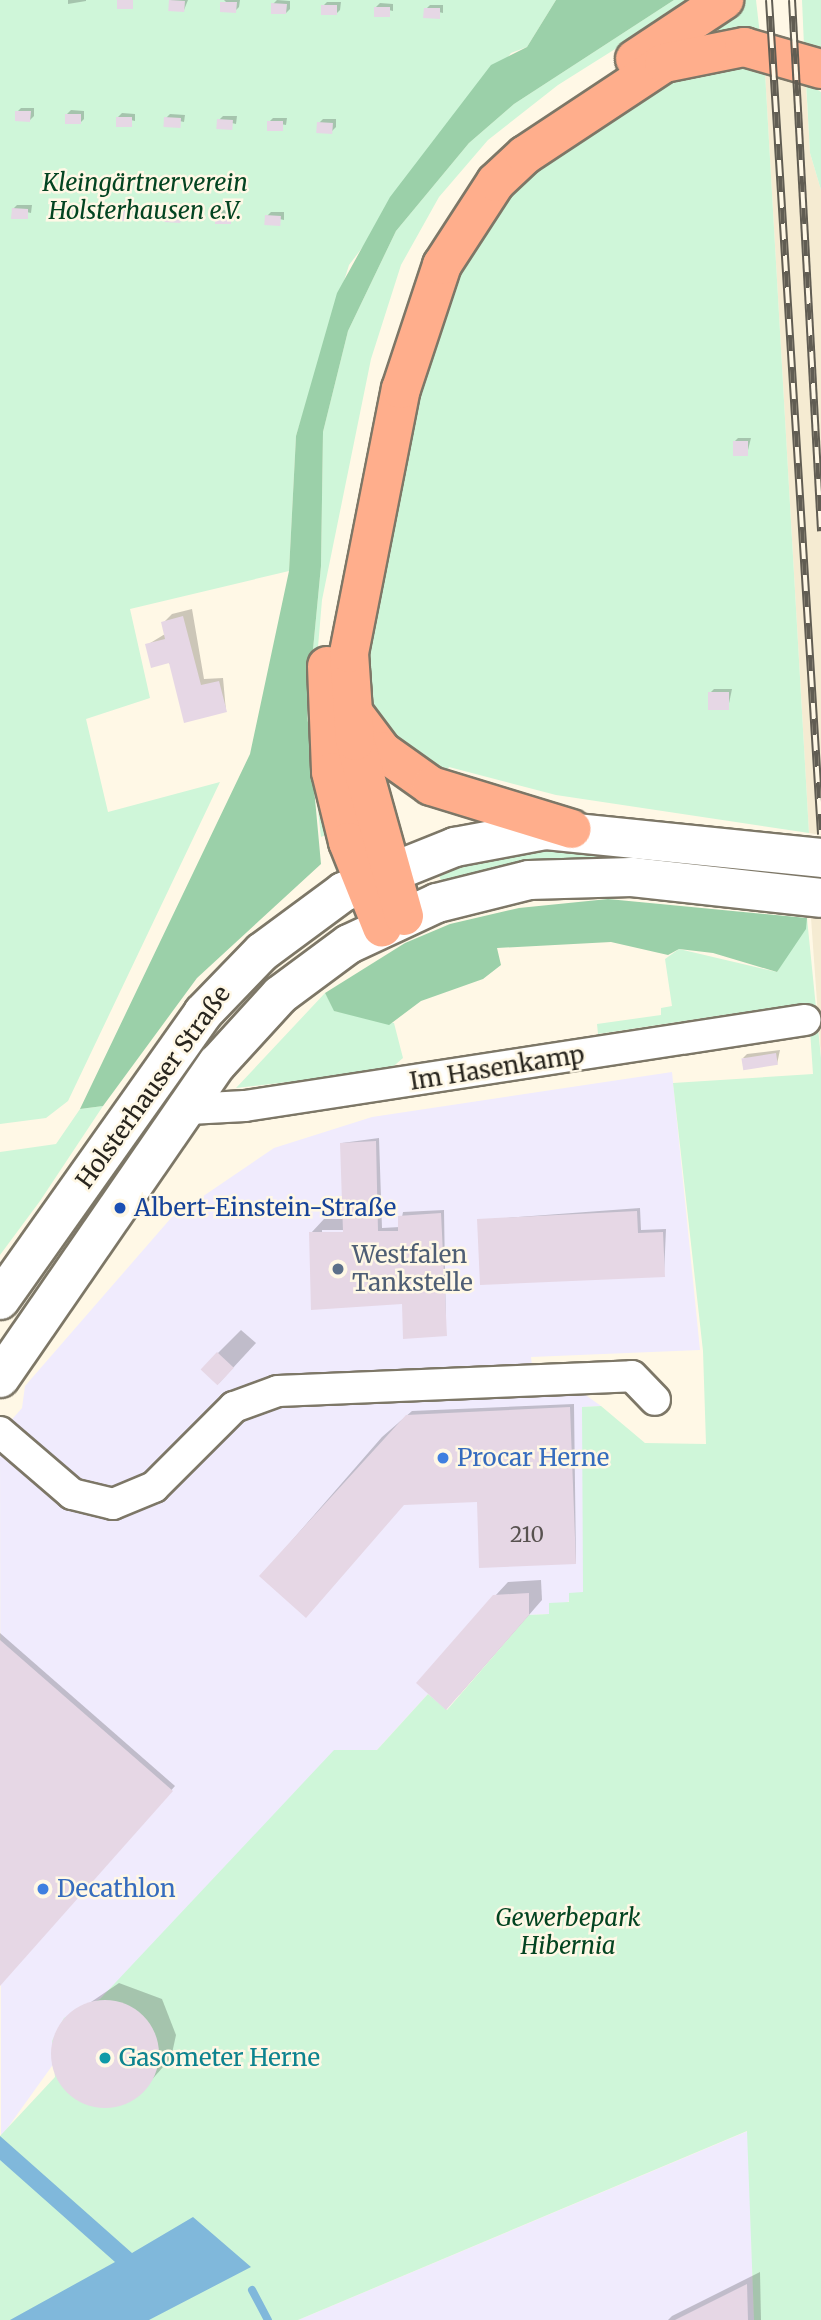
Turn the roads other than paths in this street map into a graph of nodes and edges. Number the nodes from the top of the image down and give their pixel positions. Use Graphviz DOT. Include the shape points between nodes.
graph roads {
  1 [pos="724,0"];
  2 [pos="821,69"];
  3 [pos="350,707"];
  4 [pos="572,829"];
  5 [pos="813,857"];
  6 [pos="376,876"];
  7 [pos="813,897"];
  8 [pos="393,921"];
  9 [pos="804,1020"];
  10 [pos="188,1109"];
  11 [pos="0,1300"];
  12 [pos="0,1378"];
  13 [pos="655,1400"];
  14 [pos="0,1432"];
  1 -- 6 [label="highway" via="548,116 496,158 442,229 410,290 349,548 326,680 331,772"];
  2 -- 3 [label="highway" via="744,47 664,63 557,129 496,183 442,265 413,342 349,653"];
  3 -- 4 [label="highway" via="382,751 431,786"];
  3 -- 6 [label="highway"];
  4 -- 5 [label="main road, Holsterhauser Straße"];
  4 -- 6 [label="main road, Holsterhauser Straße" via="470,843"];
  6 -- 8 [label="highway"];
  6 -- 11 [label="main road, Holsterhauser Straße" via="290,928 230,982"];
  7 -- 8 [label="main road, Holsterhauser Straße" via="573,876 492,887"];
  8 -- 10 [label="main road, Holsterhauser Straße" via="308,972 250,1023"];
  9 -- 10 [label="street, Im Hasenkamp" via="245,1106"];
  10 -- 12 [label="main road, Holsterhauser Straße"];
  13 -- 14 [label="street" via="632,1376 278,1391 234,1407 154,1487 121,1504 72,1494"];
}
